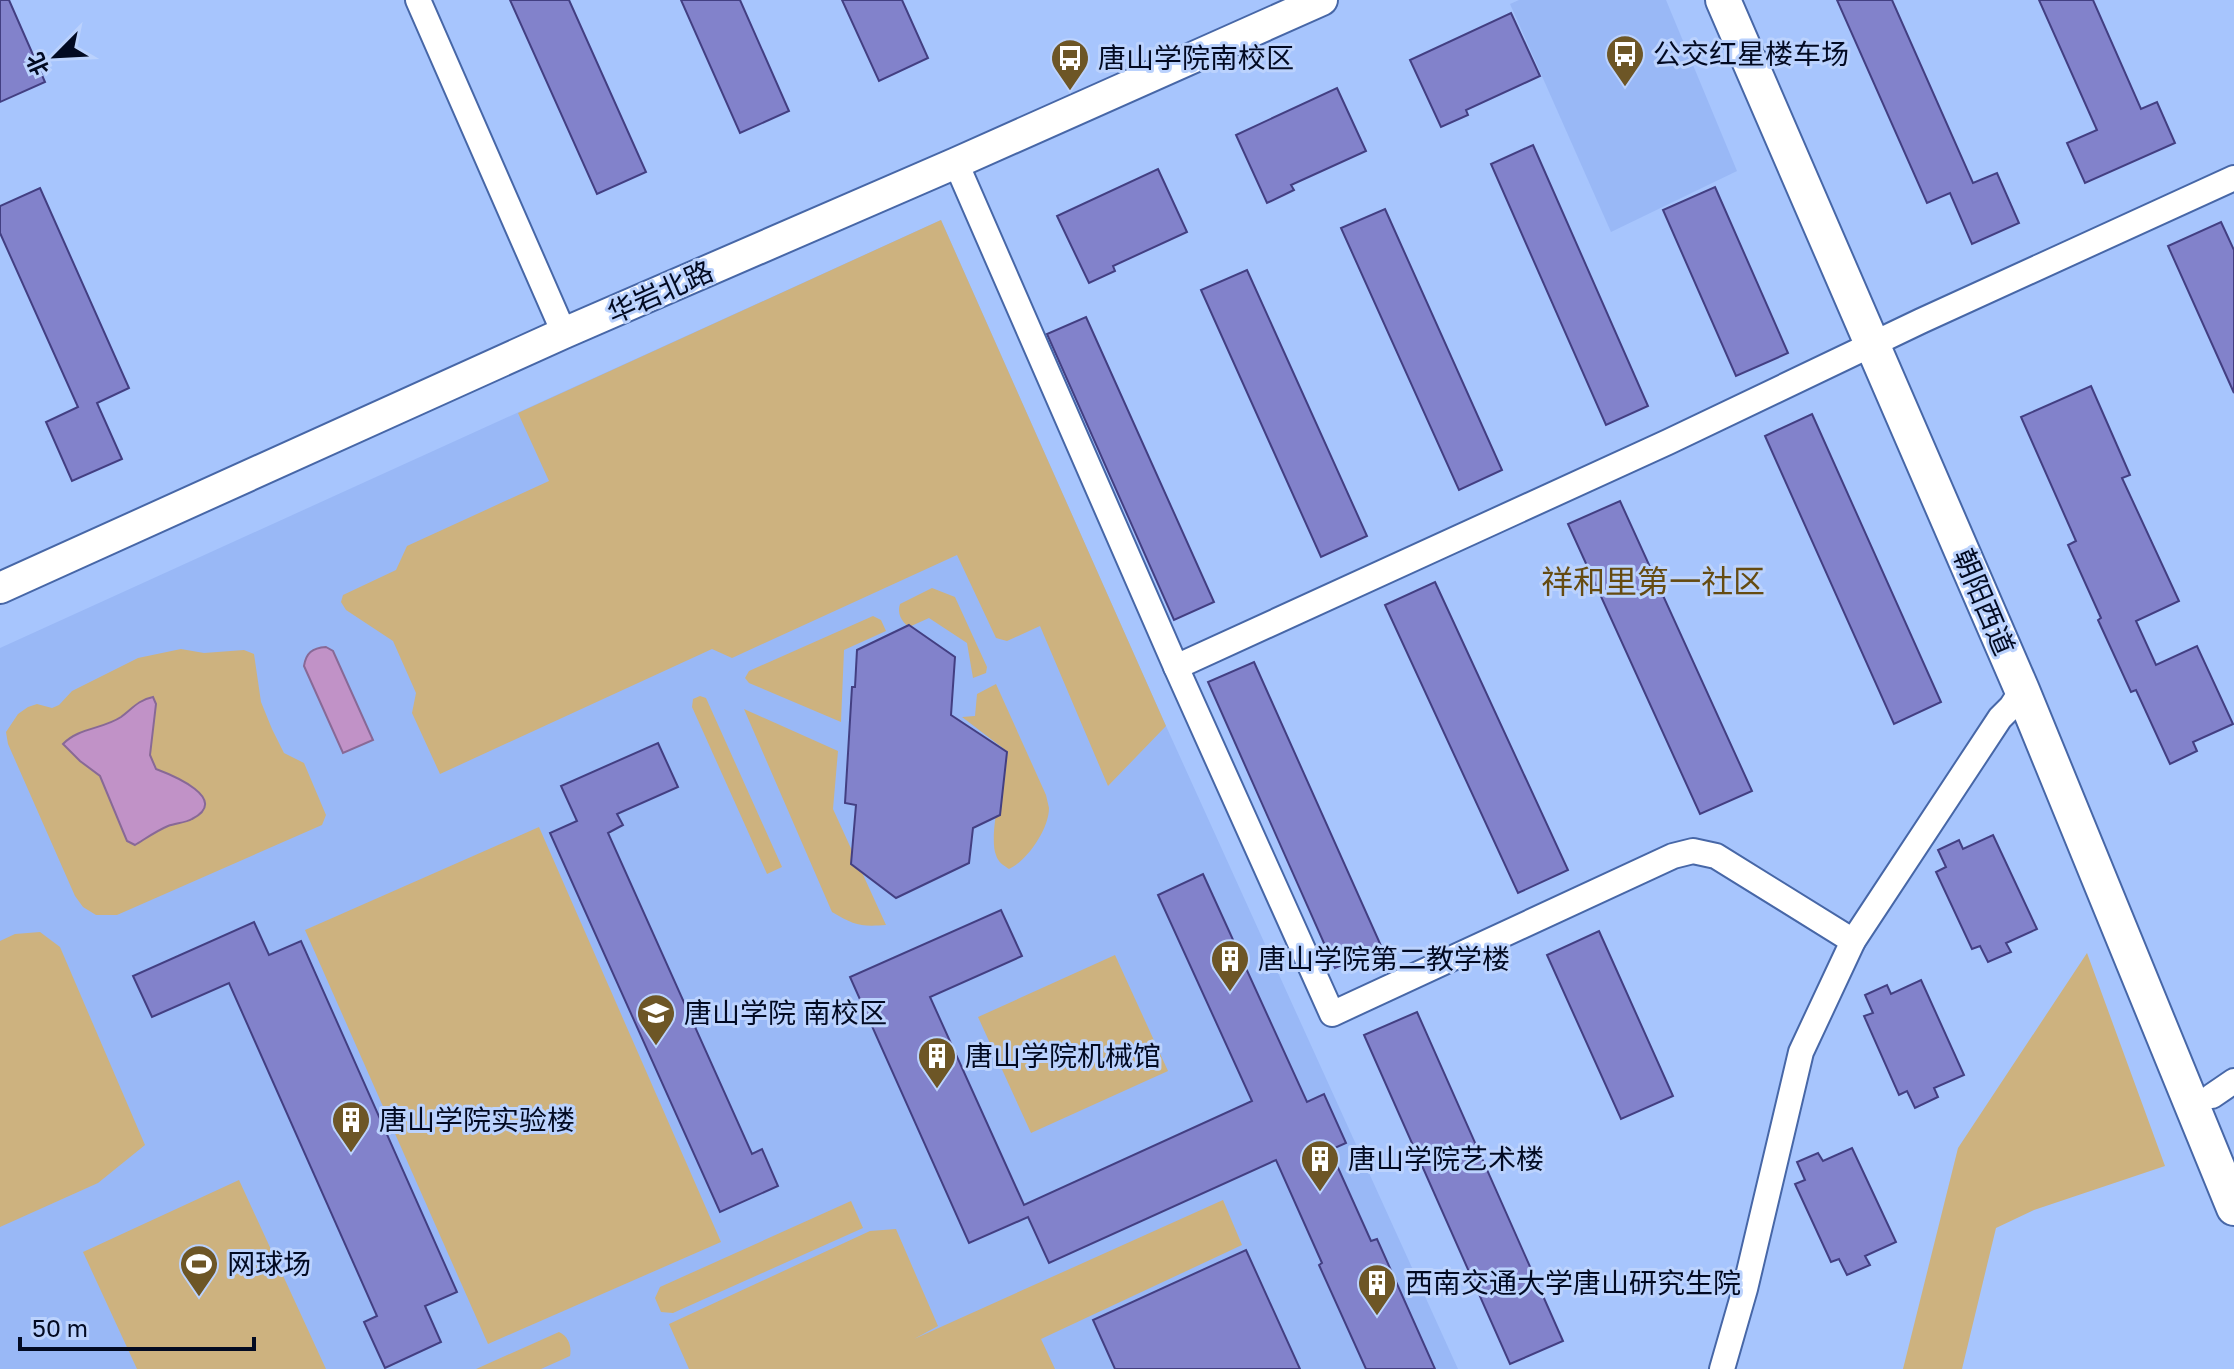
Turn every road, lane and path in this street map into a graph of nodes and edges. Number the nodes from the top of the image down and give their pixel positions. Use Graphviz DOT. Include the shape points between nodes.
graph roads {
  1 [pos="418,0"];
  2 [pos="1322,0"];
  3 [pos="1723,0"];
  4 [pos="1743,0"];
  5 [pos="1775,96"];
  6 [pos="956,163"];
  7 [pos="2234,178"];
  8 [pos="564,333"];
  9 [pos="1881,340"];
  10 [pos="0,588"];
  11 [pos="1176,667"];
  12 [pos="2022,690"];
  13 [pos="1853,941"];
  14 [pos="2223,1088"];
  15 [pos="2234,1153"];
  16 [pos="2234,1208"];
  17 [pos="1722,1369"];
  1 -- 8 [label="street"];
  2 -- 6 [label="street, 华岩北路"];
  3 -- 5 [label="main road, 朝阳西道"];
  4 -- 5 [label="main road, 朝阳西道"];
  5 -- 9 [label="main road, 朝阳西道"];
  6 -- 8 [label="street, 华岩北路"];
  6 -- 11 [label="street"];
  7 -- 9 [label="street"];
  8 -- 10 [label="street, 华岩北路"];
  9 -- 11 [label="street"];
  9 -- 12 [label="main road, 朝阳西道"];
  9 -- 14 [label="main road, 朝阳西道"];
  11 -- 13 [label="street" via="1332,1014 1693,851 1716,856"];
  12 -- 13 [label="street"];
  12 -- 16 [label="main road, 朝阳西道"];
  13 -- 17 [label="street" via="1801,1052"];
  14 -- 15 [label="main road, 朝阳西道"];
}
